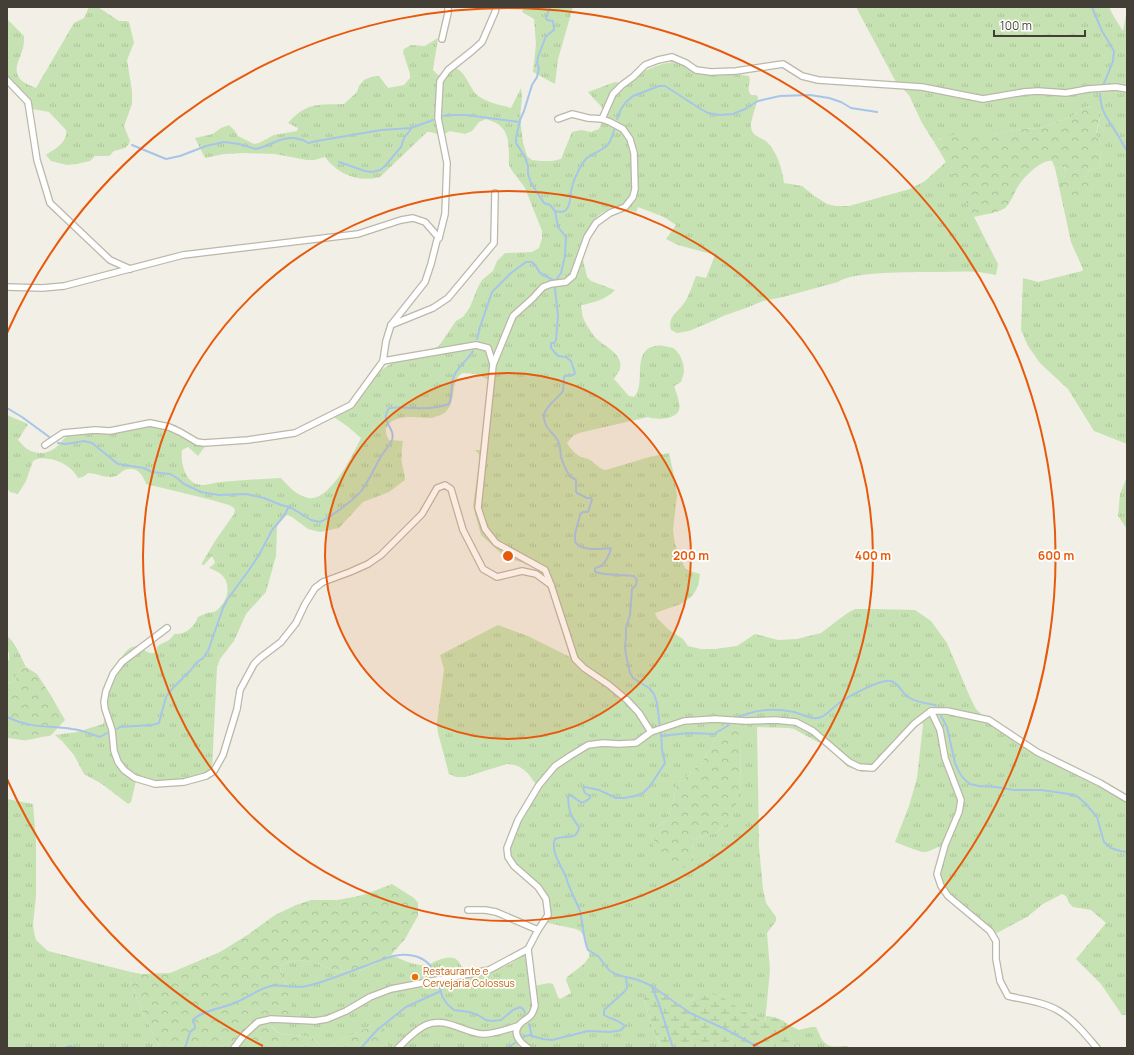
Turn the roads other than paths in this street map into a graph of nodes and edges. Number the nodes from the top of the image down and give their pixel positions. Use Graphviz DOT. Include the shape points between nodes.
graph roads {
  1 [pos="448,7"];
  2 [pos="496,7"];
  3 [pos="442,39"];
  4 [pos="7,80"];
  5 [pos="1127,89"];
  6 [pos="558,119"];
  7 [pos="602,119"];
  8 [pos="495,193"];
  9 [pos="439,238"];
  10 [pos="130,269"];
  11 [pos="7,287"];
  12 [pos="391,325"];
  13 [pos="383,361"];
  14 [pos="493,365"];
  15 [pos="45,445"];
  16 [pos="551,585"];
  17 [pos="167,628"];
  18 [pos="932,711"];
  19 [pos="651,732"];
  20 [pos="1127,799"];
  21 [pos="468,910"];
  22 [pos="538,930"];
  23 [pos="528,949"];
  24 [pos="518,1026"];
  25 [pos="234,1048"];
  26 [pos="398,1048"];
  27 [pos="528,1048"];
  28 [pos="1097,1048"];
  1 -- 3 [label="street"];
  2 -- 9 [label="street" via="482,42 448,70 440,81 438,118 447,163 445,214"];
  4 -- 10 [label="street" via="28,102 37,160 50,203 110,260"];
  5 -- 7 [label="street" via="1116,87 1066,93 1038,91 983,99 922,87 818,80 802,76 783,64 736,71 696,70 672,57 645,65 622,85 613,94"];
  6 -- 7 [label="street" via="572,114"];
  7 -- 14 [label="street" via="623,129 630,139 634,153 633,197 625,207 596,223 587,237 573,276 566,282 543,287 513,316"];
  8 -- 12 [label="street" via="494,243 448,298 433,308"];
  9 -- 10 [label="street" via="425,222 413,218 358,234 183,255"];
  9 -- 12 [label="street" via="425,282"];
  10 -- 11 [label="street" via="64,286"];
  12 -- 13 [label="street"];
  13 -- 14 [label="street" via="476,345 488,348"];
  13 -- 15 [label="street" via="351,405 295,433 204,443 197,442 170,427 150,423 110,430 63,433"];
  14 -- 16 [label="street" via="478,508 485,529 496,543 546,570"];
  16 -- 17 [label="street" via="536,574 522,570 497,577 483,570 463,530 451,489 445,485 436,488 422,514 381,555 368,564 323,582 315,588 304,604 296,623 281,642 254,664 240,690 223,755 214,771 184,782 155,784 135,778 118,762 104,702 113,674 122,662"];
  16 -- 19 [label="street" via="575,659 627,700"];
  18 -- 19 [label="street" via="914,724 873,768 859,767 849,762 813,731 796,722 715,719 684,721"];
  18 -- 20 [label="street" via="947,711 989,720 1037,752 1100,782"];
  18 -- 28 [label="street" via="940,730 945,758 961,800 937,874 941,886 948,896 990,931 996,941 1000,981 1008,996 1059,1011"];
  19 -- 22 [label="street" via="636,743 588,745 570,756 555,766 539,785 518,820 507,848 508,857 514,866 538,887 546,899 548,915"];
  21 -- 22 [label="street" via="496,912"];
  22 -- 23 [label="street"];
  23 -- 24 [label="street" via="535,1006 532,1015"];
  23 -- 25 [label="street" via="488,970 391,988 327,1019 271,1019 258,1022"];
  24 -- 26 [label="street" via="483,1034 440,1022 426,1024"];
  24 -- 27 [label="street" via="517,1038"];
}
